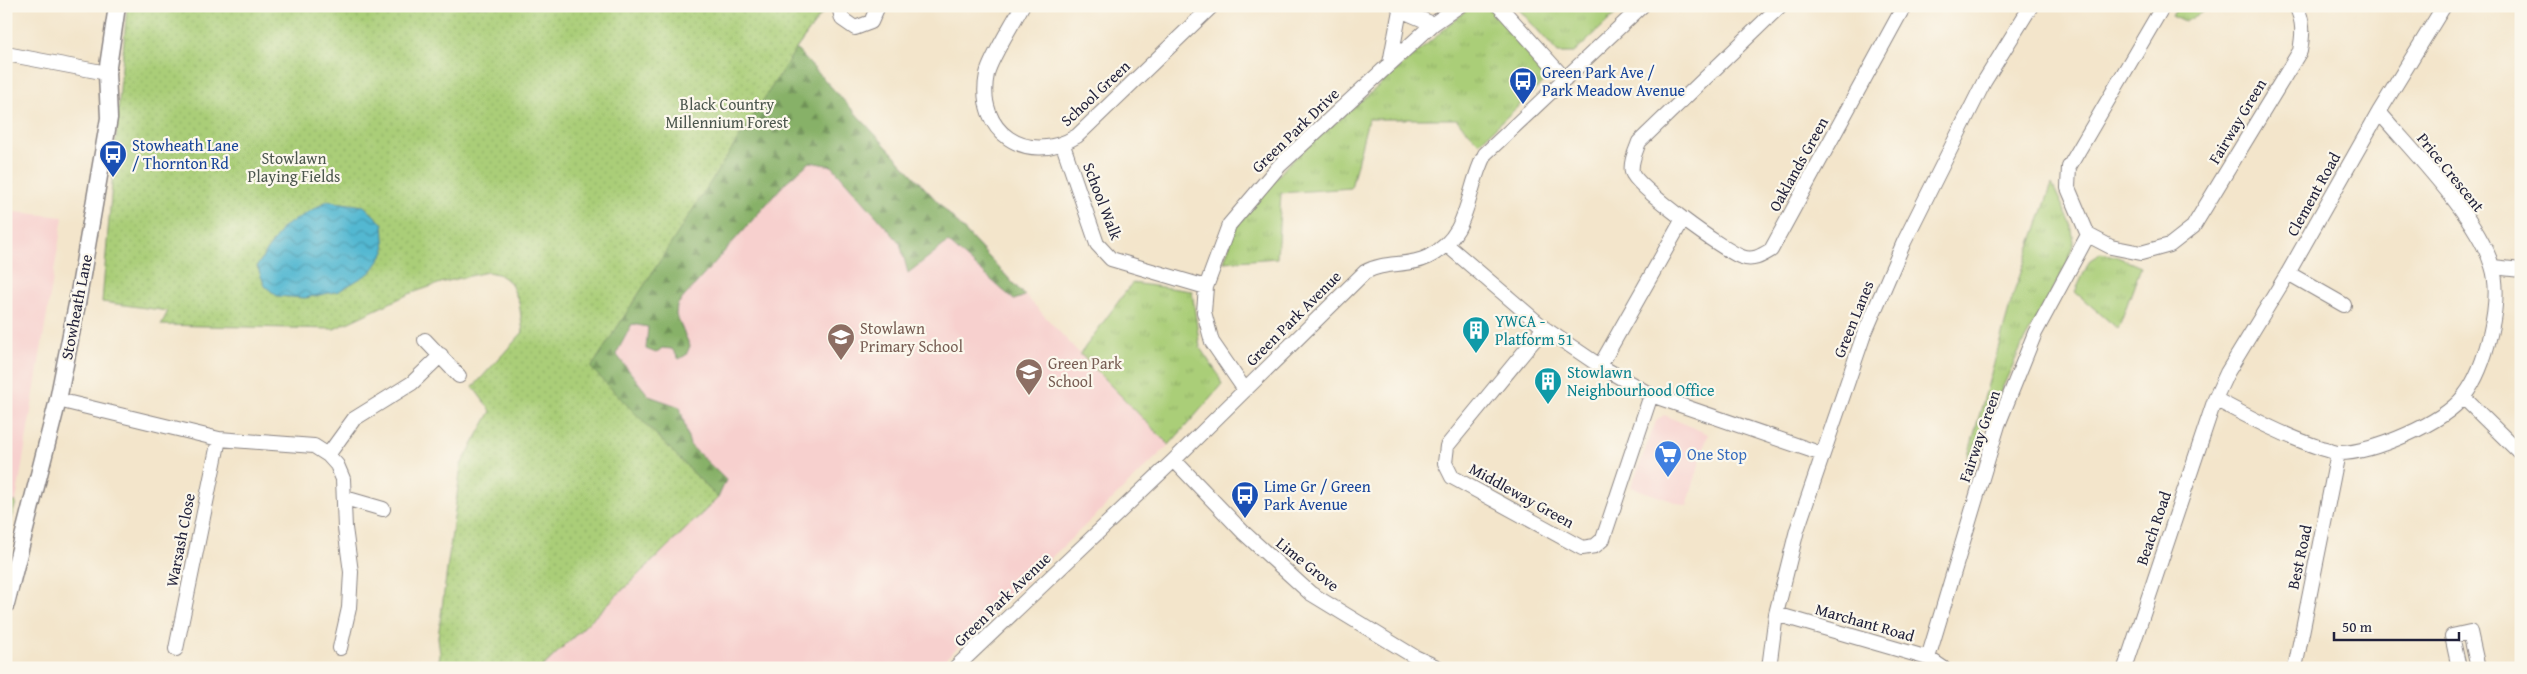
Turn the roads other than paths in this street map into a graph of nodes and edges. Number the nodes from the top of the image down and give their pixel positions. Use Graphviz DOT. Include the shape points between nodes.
graph roads {
  1 [pos="117,6"];
  2 [pos="839,6"];
  3 [pos="878,6"];
  4 [pos="1022,6"];
  5 [pos="1212,6"];
  6 [pos="1459,6"];
  7 [pos="1499,6"];
  8 [pos="1642,6"];
  9 [pos="1780,6"];
  10 [pos="1904,6"];
  11 [pos="2031,6"];
  12 [pos="2163,6"];
  13 [pos="2296,6"];
  14 [pos="2444,6"];
  15 [pos="1399,8"];
  16 [pos="1432,24"];
  17 [pos="6,54"];
  18 [pos="1390,63"];
  19 [pos="107,73"];
  20 [pos="1565,79"];
  21 [pos="2378,112"];
  22 [pos="1063,144"];
  23 [pos="1683,219"];
  24 [pos="2088,235"];
  25 [pos="1447,245"];
  26 [pos="2493,267"];
  27 [pos="2521,270"];
  28 [pos="2288,274"];
  29 [pos="1206,287"];
  30 [pos="2344,305"];
  31 [pos="1544,328"];
  32 [pos="425,340"];
  33 [pos="441,355"];
  34 [pos="1600,366"];
  35 [pos="460,376"];
  36 [pos="1245,390"];
  37 [pos="1651,395"];
  38 [pos="2464,397"];
  39 [pos="2215,399"];
  40 [pos="58,400"];
  41 [pos="219,439"];
  42 [pos="2338,453"];
  43 [pos="328,454"];
  44 [pos="1822,454"];
  45 [pos="2521,454"];
  46 [pos="1174,460"];
  47 [pos="345,498"];
  48 [pos="382,509"];
  49 [pos="6,604"];
  50 [pos="1776,614"];
  51 [pos="340,648"];
  52 [pos="176,649"];
  53 [pos="1928,658"];
  54 [pos="1412,663"];
  55 [pos="955,668"];
  56 [pos="1439,668"];
  57 [pos="1769,668"];
  58 [pos="1943,668"];
  59 [pos="2125,668"];
  60 [pos="2295,668"];
  61 [pos="2459,668"];
  62 [pos="2478,668"];
  1 -- 19 [label="street, Stowheath Lane"];
  2 -- 3 [label="street" via="842,19 855,28 871,22"];
  4 -- 22 [label="street, School Green" via="987,72 985,92 988,107 1000,133 1010,141 1046,147"];
  5 -- 22 [label="street, School Green" via="1077,136"];
  6 -- 16 [label="street, Green Park Drive"];
  7 -- 20 [label="street"];
  8 -- 20 [label="street, Green Park Avenue"];
  9 -- 23 [label="street, Oaklands Green" via="1639,142 1632,173 1639,183"];
  10 -- 23 [label="street, Oaklands Green" via="1770,250 1757,258 1742,257"];
  11 -- 44 [label="street, Green Lanes" via="1984,82 1904,242 1863,338"];
  12 -- 24 [label="street" via="2069,167 2068,188"];
  13 -- 24 [label="street, Fairway Green" via="2304,32 2300,51 2193,226 2170,245 2140,253 2110,247"];
  14 -- 21 [label="street, Clement Road"];
  15 -- 16 [label="street"];
  15 -- 18 [label="street"];
  16 -- 18 [label="street, Green Park Drive"];
  17 -- 19 [label="street"];
  18 -- 29 [label="street, Green Park Drive" via="1280,165 1229,225"];
  19 -- 40 [label="street, Stowheath Lane" via="109,118"];
  20 -- 25 [label="street, Green Park Avenue" via="1485,154 1477,168 1464,221"];
  21 -- 26 [label="street, Price Crescent" via="2459,206"];
  21 -- 28 [label="street, Clement Road"];
  22 -- 29 [label="street, School Walk" via="1097,244 1104,254 1111,259"];
  23 -- 34 [label="street"];
  24 -- 53 [label="street, Fairway Green" via="2035,334 1998,424"];
  25 -- 31 [label="street"];
  25 -- 36 [label="street, Green Park Avenue" via="1426,258 1375,266 1365,272"];
  26 -- 27 [label="street"];
  26 -- 38 [label="street, Price Crescent" via="2494,317 2484,356"];
  28 -- 30 [label="street"];
  28 -- 39 [label="street, Clement Road" via="2227,373"];
  29 -- 36 [label="street, Green Park Drive" via="1206,327 1212,342"];
  31 -- 34 [label="street"];
  31 -- 37 [label="street, Middleway Green" via="1447,446 1445,463 1452,477 1582,548 1595,546 1602,539"];
  32 -- 33 [label="street"];
  33 -- 35 [label="street"];
  33 -- 43 [label="street" via="412,383 354,418"];
  34 -- 37 [label="street"];
  36 -- 46 [label="street, Green Park Avenue"];
  37 -- 44 [label="street"];
  38 -- 42 [label="street, Price Crescent" via="2418,430 2394,440"];
  38 -- 45 [label="street"];
  39 -- 42 [label="street" via="2309,444"];
  39 -- 59 [label="street, Beach Road"];
  40 -- 41 [label="street"];
  40 -- 49 [label="street, Stowheath Lane"];
  41 -- 43 [label="street" via="314,446"];
  41 -- 52 [label="street, Warsash Close"];
  42 -- 60 [label="street, Best Road"];
  43 -- 47 [label="street" via="343,479"];
  44 -- 50 [label="street, Green Lanes" via="1797,530"];
  46 -- 54 [label="street, Lime Grove" via="1243,532 1310,592"];
  46 -- 55 [label="street, Green Park Avenue"];
  47 -- 48 [label="street"];
  47 -- 51 [label="street" via="351,572 349,608"];
  50 -- 53 [label="street, Marchant Road"];
  50 -- 57 [label="street, Green Lanes"];
  53 -- 58 [label="street, Marchant Road"];
  54 -- 56 [label="street, Lime Grove"];
  61 -- 62 [label="street" via="2452,636 2470,632"];
}
